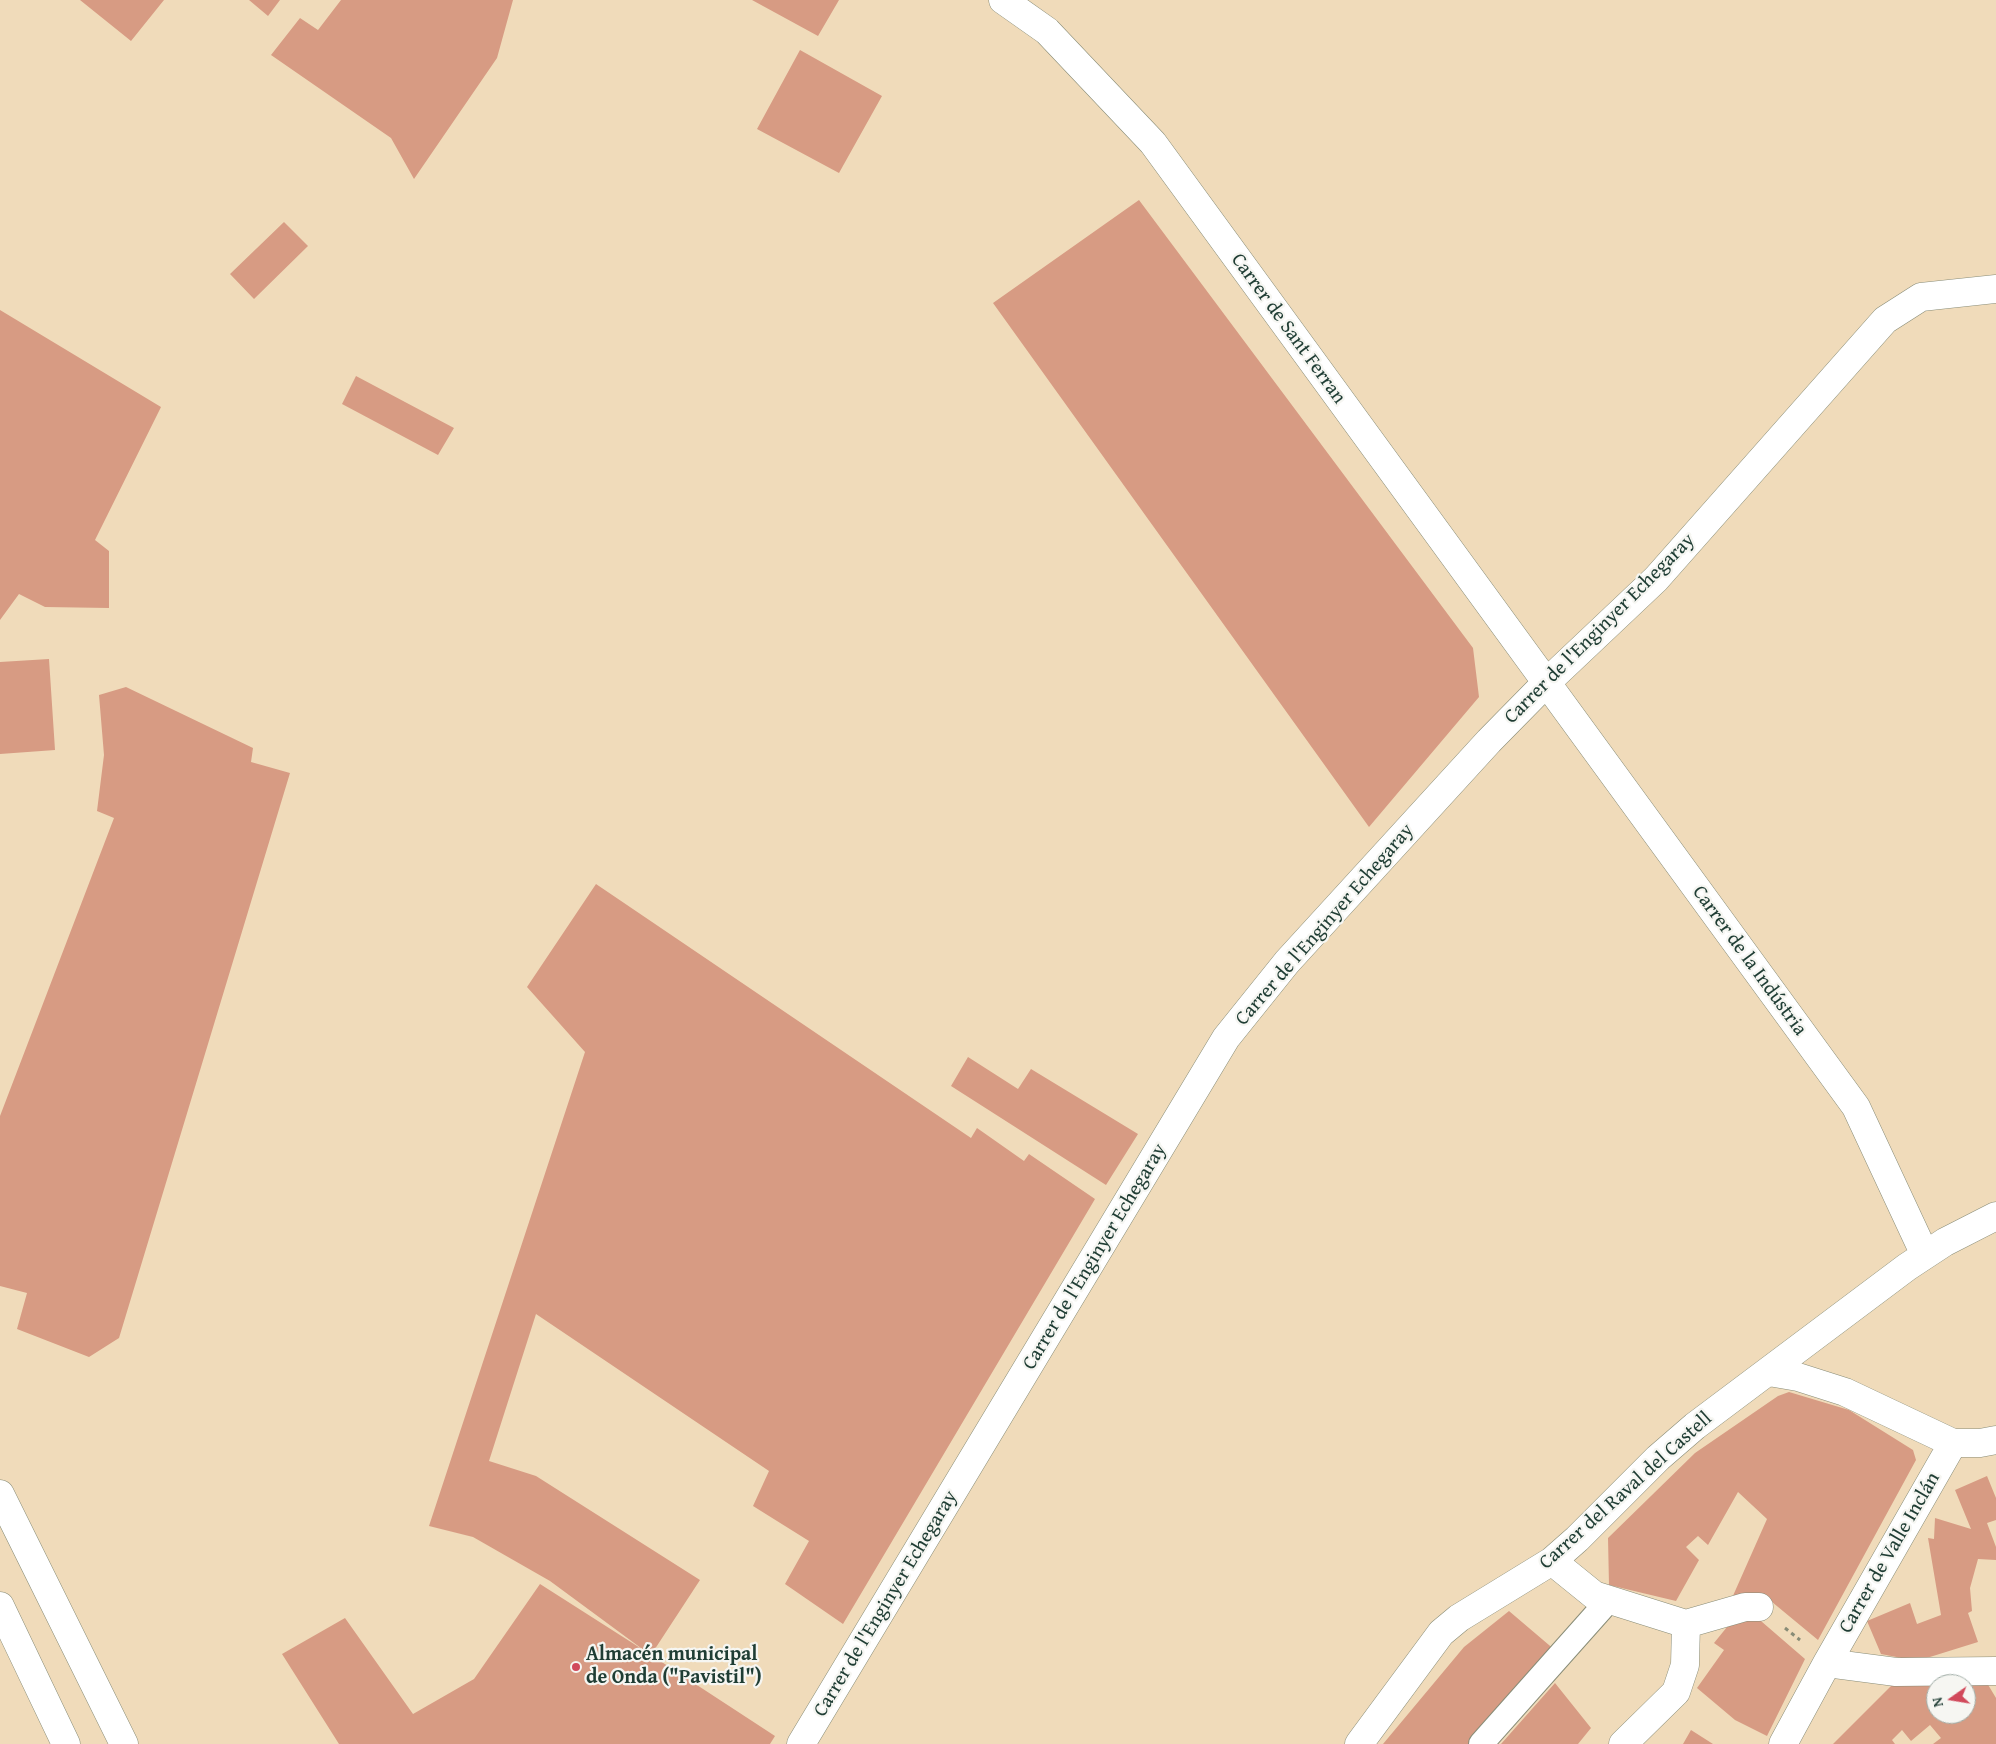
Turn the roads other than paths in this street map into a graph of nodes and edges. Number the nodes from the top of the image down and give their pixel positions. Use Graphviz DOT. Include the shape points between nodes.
graph roads {
  1 [pos="1003,0"];
  2 [pos="1996,289"];
  3 [pos="1547,682"];
  4 [pos="1996,1216"];
  5 [pos="1925,1255"];
  6 [pos="1769,1372"];
  7 [pos="1996,1440"];
  8 [pos="1953,1443"];
  9 [pos="0,1494"];
  10 [pos="1552,1561"];
  11 [pos="1609,1600"];
  12 [pos="0,1606"];
  13 [pos="1759,1607"];
  14 [pos="1686,1624"];
  15 [pos="1827,1663"];
  16 [pos="1996,1671"];
  17 [pos="1676,1692"];
  18 [pos="66,1744"];
  19 [pos="124,1744"];
  20 [pos="801,1744"];
  21 [pos="1358,1744"];
  22 [pos="1481,1744"];
  23 [pos="1623,1744"];
  24 [pos="1644,1744"];
  25 [pos="1783,1744"];
  1 -- 3 [label="street, Carrer de Sant Ferran" via="1047,31 1153,144"];
  2 -- 3 [label="street, Carrer de l'Enginyer Echegaray" via="1921,297 1885,320 1656,579"];
  3 -- 5 [label="street, Carrer de la Indústria" via="1856,1107"];
  3 -- 20 [label="street, Carrer de l'Enginyer Echegaray" via="1287,962 1226,1038"];
  4 -- 5 [label="street, Carrer del Raval del Castell"];
  5 -- 6 [label="street, Carrer del Raval del Castell"];
  6 -- 8 [label="street" via="1798,1377 1845,1392"];
  6 -- 10 [label="street, Carrer del Raval del Castell" via="1695,1426 1658,1458"];
  7 -- 8 [label="street"];
  8 -- 15 [label="street, Carrer de Valle Inclán"];
  9 -- 19 [label="street"];
  10 -- 11 [label="street" via="1594,1595"];
  10 -- 21 [label="street, Carrer del Raval del Castell" via="1459,1618 1441,1633"];
  11 -- 14 [label="street"];
  11 -- 22 [label="lane"];
  12 -- 18 [label="street"];
  13 -- 14 [label="street" via="1745,1607"];
  14 -- 17 [label="street" via="1685,1665"];
  15 -- 16 [label="street" via="1896,1672"];
  15 -- 25 [label="street, Carrer de Valle Inclán"];
  17 -- 23 [label="street"];
  17 -- 24 [label="street"];
}
